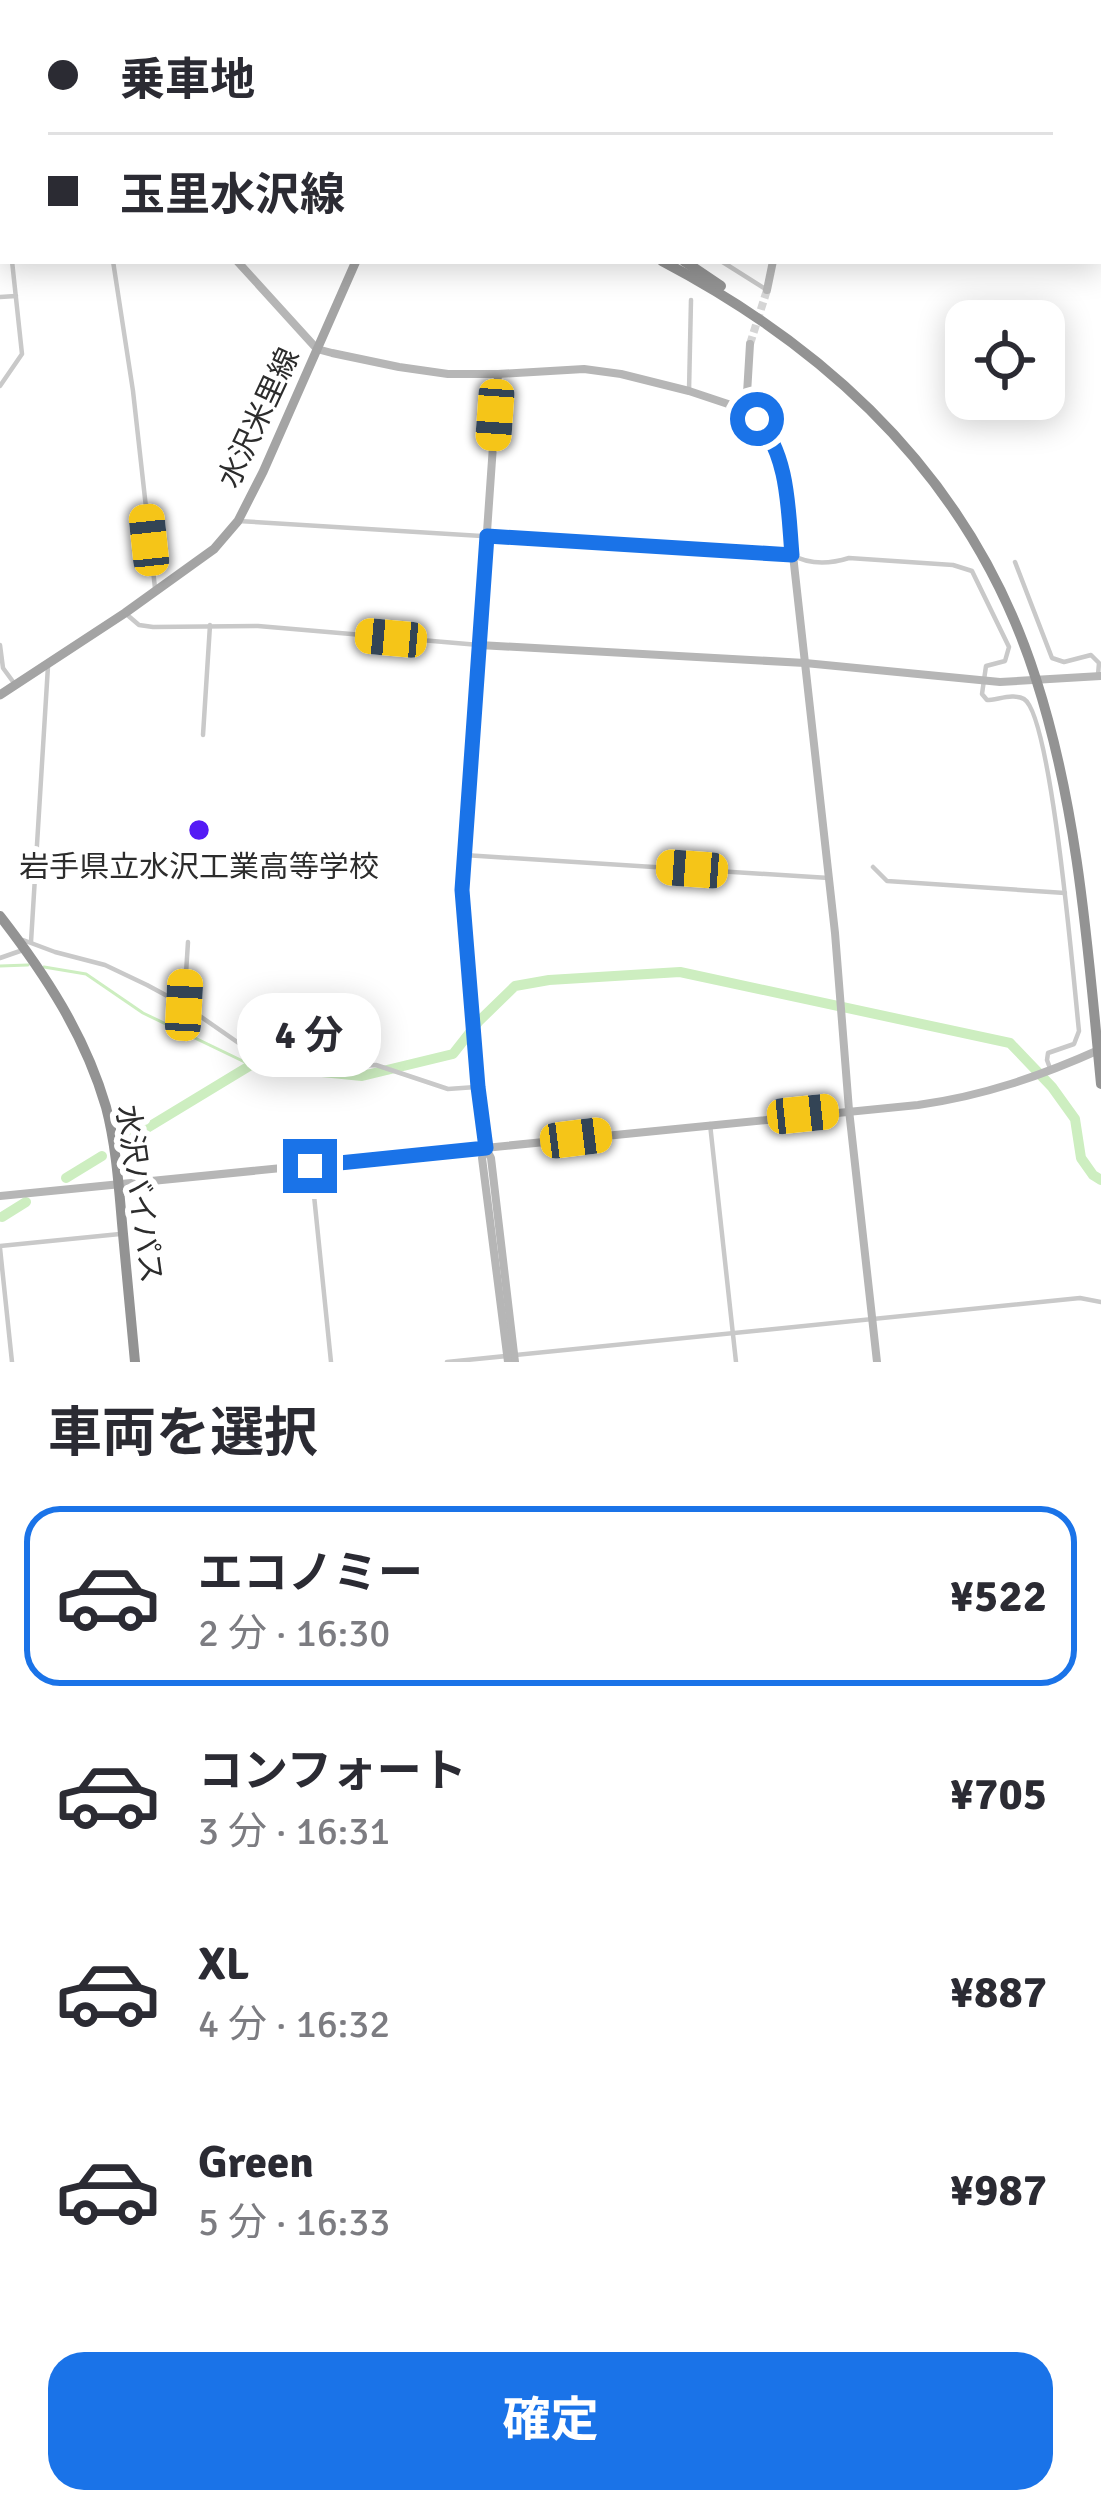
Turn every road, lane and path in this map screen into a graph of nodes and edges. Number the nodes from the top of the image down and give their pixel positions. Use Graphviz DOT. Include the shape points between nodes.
graph roads {
  1 [pos="12,264"];
  2 [pos="113,264"];
  3 [pos="240,264"];
  4 [pos="355,264"];
  5 [pos="668,264"];
  6 [pos="688,264"];
  7 [pos="727,264"];
  8 [pos="772,264"];
  9 [pos="766,290"];
  10 [pos="16,296"];
  11 [pos="0,298"];
  12 [pos="692,300"];
  13 [pos="794,342"];
  14 [pos="750,344"];
  15 [pos="317,349"];
  16 [pos="498,374"];
  17 [pos="0,386"];
  18 [pos="689,391"];
  19 [pos="746,410"];
  20 [pos="238,520"];
  21 [pos="487,536"];
  22 [pos="792,555"];
  23 [pos="1015,562"];
  24 [pos="156,591"];
  25 [pos="125,613"];
  26 [pos="210,625"];
  27 [pos="0,645"];
  28 [pos="479,645"];
  29 [pos="49,662"];
  30 [pos="805,663"];
  31 [pos="1099,676"];
  32 [pos="1036,680"];
  33 [pos="983,681"];
  34 [pos="15,685"];
  35 [pos="0,695"];
  36 [pos="203,735"];
  37 [pos="464,855"];
  38 [pos="873,867"];
  39 [pos="829,878"];
  40 [pos="1066,893"];
  41 [pos="0,916"];
  42 [pos="0,935"];
  43 [pos="188,942"];
  44 [pos="25,943"];
  45 [pos="0,958"];
  46 [pos="184,1005"];
  47 [pos="1099,1050"];
  48 [pos="1051,1071"];
  49 [pos="1101,1084"];
  50 [pos="478,1087"];
  51 [pos="849,1110"];
  52 [pos="710,1124"];
  53 [pos="486,1148"];
  54 [pos="310,1166"];
  55 [pos="120,1184"];
  56 [pos="0,1196"];
  57 [pos="123,1233"];
  58 [pos="0,1245"];
  59 [pos="1101,1302"];
  60 [pos="872,1319"];
  61 [pos="734,1334"];
  62 [pos="511,1359"];
  63 [pos="12,1362"];
  64 [pos="135,1362"];
  65 [pos="331,1362"];
  66 [pos="447,1362"];
  67 [pos="736,1362"];
  68 [pos="877,1362"];
  1 -- 10 [label="street"];
  2 -- 24 [label="street"];
  3 -- 15 [label="street"];
  4 -- 15 [label="main road, 水沢米里線"];
  5 -- 13 [label="highway"];
  6 -- 13 [label="highway"];
  7 -- 9 [label="street"];
  8 -- 9 [label="street"];
  10 -- 11 [label="street"];
  10 -- 17 [label="street" via="22,354"];
  12 -- 18 [label="street"];
  13 -- 32 [label="highway" via="883,422 933,482 995,581"];
  14 -- 19 [label="street"];
  15 -- 16 [label="street" via="399,368"];
  15 -- 20 [label="main road, 水沢米里線"];
  16 -- 18 [label="street" via="584,369"];
  16 -- 21 [label="street"];
  18 -- 19 [label="street"];
  19 -- 22 [label="street" via="780,458"];
  20 -- 21 [label="street"];
  20 -- 24 [label="main road, 水沢米里線" via="214,549"];
  21 -- 22 [label="street"];
  21 -- 28 [label="street"];
  22 -- 30 [label="street"];
  22 -- 33 [label="street" via="972,571 1009,646 1005,661 986,666"];
  23 -- 31 [label="street" via="1052,658 1091,655"];
  24 -- 25 [label="main road, 水沢米里線"];
  25 -- 26 [label="street" via="139,625"];
  25 -- 29 [label="main road, 水沢米里線"];
  26 -- 28 [label="street"];
  26 -- 36 [label="street"];
  27 -- 34 [label="street"];
  28 -- 30 [label="street"];
  28 -- 37 [label="street"];
  29 -- 34 [label="main road, 水沢米里線"];
  29 -- 44 [label="street"];
  30 -- 33 [label="street"];
  30 -- 39 [label="street"];
  31 -- 32 [label="street"];
  32 -- 33 [label="street"];
  32 -- 47 [label="highway" via="1075,851"];
  33 -- 40 [label="street" via="987,700 1019,697 1032,710"];
  34 -- 35 [label="main road, 水沢米里線"];
  37 -- 39 [label="street"];
  37 -- 50 [label="street"];
  38 -- 40 [label="street" via="887,881"];
  39 -- 51 [label="street"];
  40 -- 48 [label="street" via="1079,1031 1074,1044 1048,1053"];
  41 -- 44 [label="highway, 水沢バイパス"];
  42 -- 44 [label="street"];
  43 -- 46 [label="street"];
  44 -- 45 [label="street"];
  44 -- 46 [label="street" via="106,965"];
  44 -- 55 [label="highway, 水沢バイパス" via="88,1058"];
  46 -- 50 [label="street" via="253,1053 380,1067 448,1089"];
  47 -- 48 [label="street"];
  47 -- 49 [label="highway"];
  48 -- 51 [label="street" via="954,1100"];
  50 -- 53 [label="street"];
  51 -- 52 [label="street"];
  51 -- 60 [label="street"];
  52 -- 53 [label="street"];
  52 -- 61 [label="street"];
  53 -- 54 [label="street"];
  53 -- 62 [label="street"];
  54 -- 55 [label="street"];
  54 -- 65 [label="street"];
  55 -- 56 [label="street"];
  55 -- 57 [label="highway, 水沢バイパス"];
  57 -- 58 [label="street"];
  57 -- 64 [label="highway, 水沢バイパス"];
  58 -- 63 [label="street"];
  59 -- 60 [label="street"];
  60 -- 61 [label="street"];
  60 -- 68 [label="street"];
  61 -- 62 [label="street"];
  61 -- 67 [label="street"];
  62 -- 66 [label="street"];
}
